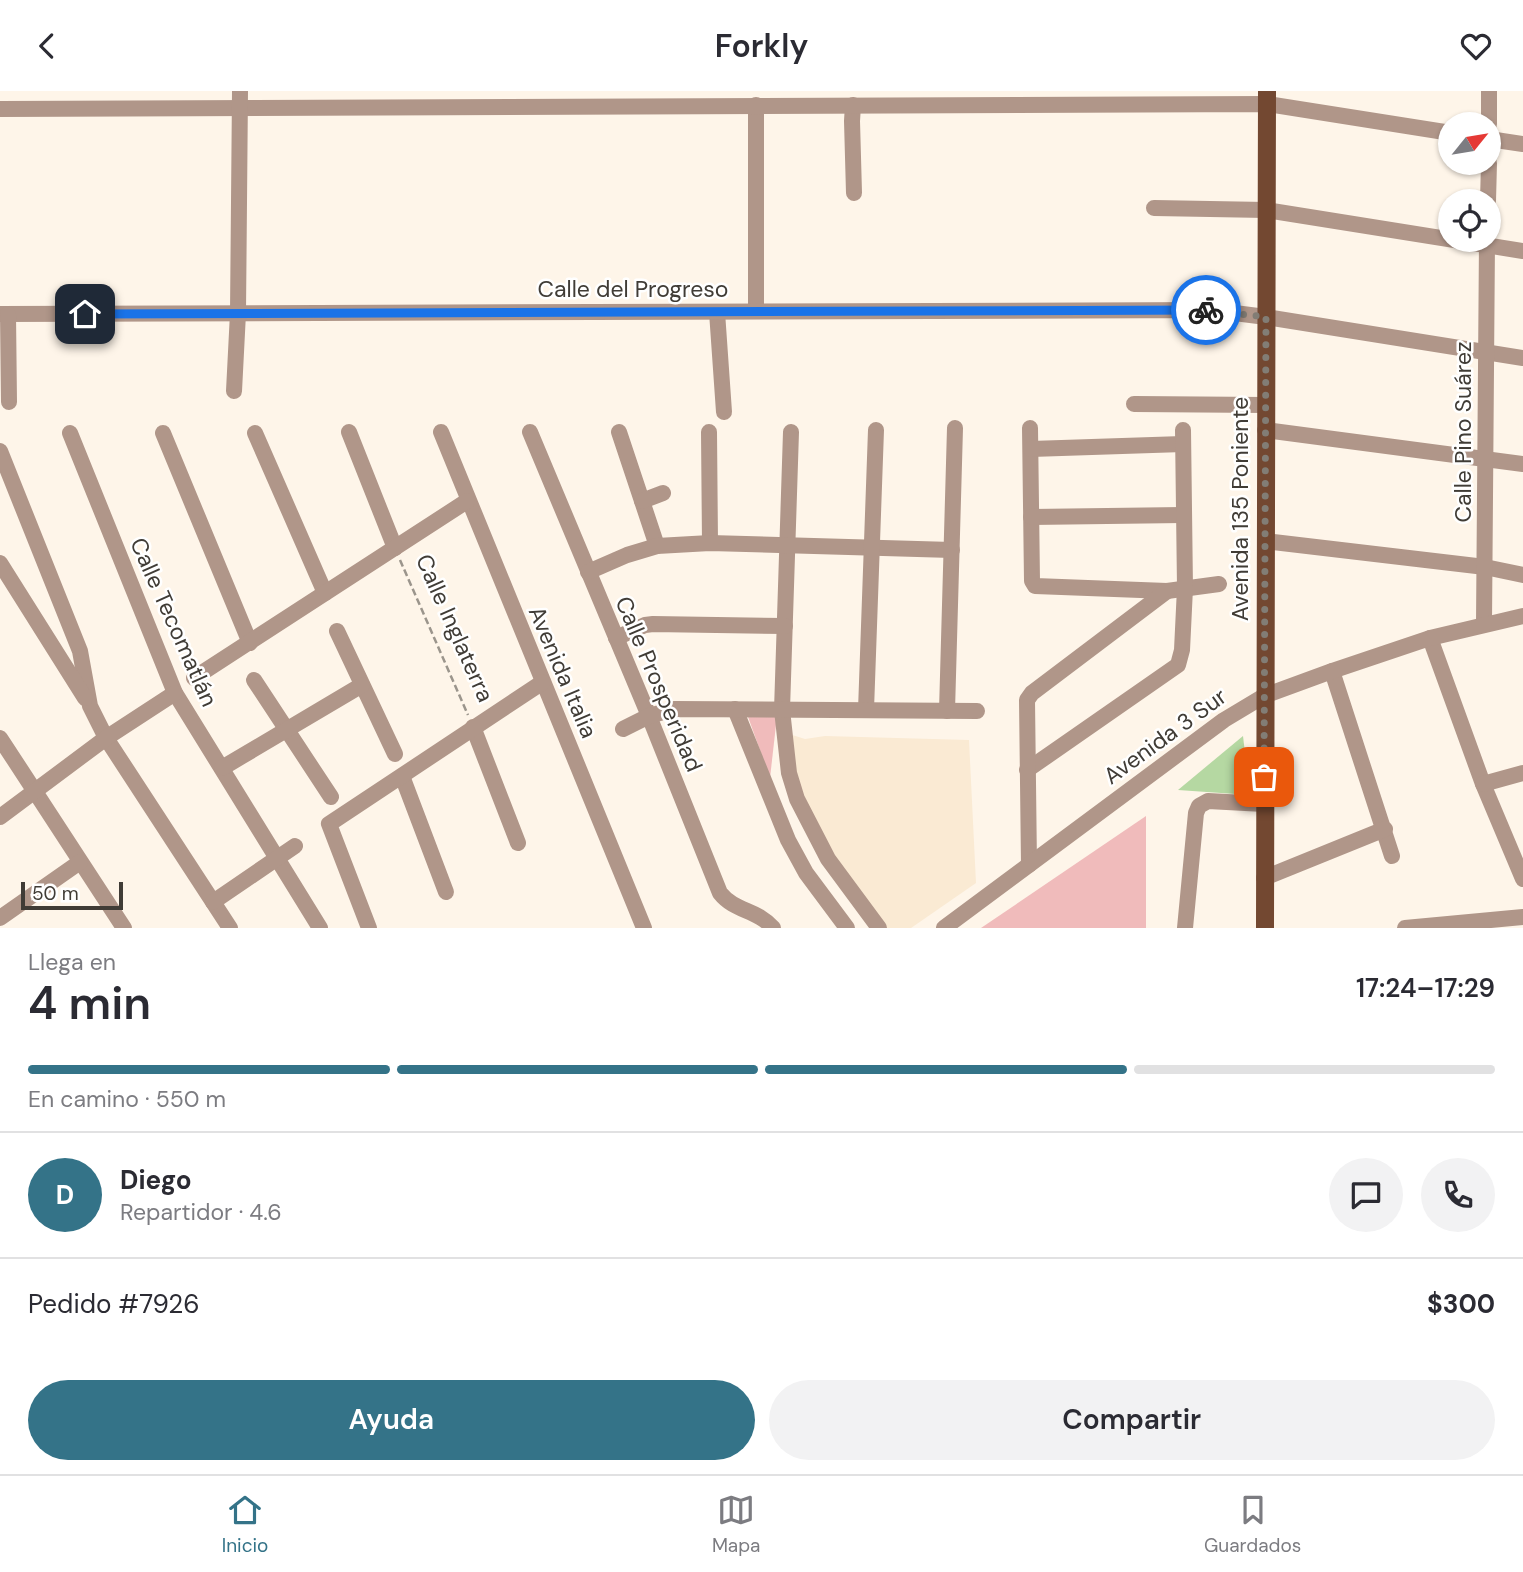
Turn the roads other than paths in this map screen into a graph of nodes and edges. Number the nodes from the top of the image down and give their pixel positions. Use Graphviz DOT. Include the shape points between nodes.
graph roads {
  1 [pos="1489,91"];
  2 [pos="1267,97"];
  3 [pos="240,99"];
  4 [pos="756,105"];
  5 [pos="853,105"];
  6 [pos="0,109"];
  7 [pos="1489,112"];
  8 [pos="1438,130"];
  9 [pos="1502,142"];
  10 [pos="1523,144"];
  11 [pos="854,193"];
  12 [pos="1154,208"];
  13 [pos="1266,210"];
  14 [pos="1438,236"];
  15 [pos="1501,246"];
  16 [pos="1523,251"];
  17 [pos="1487,252"];
  18 [pos="717,311"];
  19 [pos="756,311"];
  20 [pos="238,313"];
  21 [pos="4,314"];
  22 [pos="1266,317"];
  23 [pos="1486,352"];
  24 [pos="1523,358"];
  25 [pos="234,391"];
  26 [pos="9,403"];
  27 [pos="1134,404"];
  28 [pos="1265,405"];
  29 [pos="724,412"];
  30 [pos="955,428"];
  31 [pos="1030,428"];
  32 [pos="876,430"];
  33 [pos="1265,430"];
  34 [pos="349,432"];
  35 [pos="441,432"];
  36 [pos="530,432"];
  37 [pos="619,432"];
  38 [pos="709,432"];
  39 [pos="791,432"];
  40 [pos="70,433"];
  41 [pos="163,433"];
  42 [pos="255,433"];
  43 [pos="1031,449"];
  44 [pos="0,451"];
  45 [pos="1487,458"];
  46 [pos="1523,464"];
  47 [pos="663,493"];
  48 [pos="467,501"];
  49 [pos="642,501"];
  50 [pos="1183,515"];
  51 [pos="1031,517"];
  52 [pos="1265,541"];
  53 [pos="710,543"];
  54 [pos="787,544"];
  55 [pos="657,546"];
  56 [pos="872,546"];
  57 [pos="395,548"];
  58 [pos="951,550"];
  59 [pos="0,563"];
  60 [pos="1485,567"];
  61 [pos="588,572"];
  62 [pos="1523,575"];
  63 [pos="1219,584"];
  64 [pos="1185,588"];
  65 [pos="1167,591"];
  66 [pos="325,593"];
  67 [pos="1523,616"];
  68 [pos="1484,624"];
  69 [pos="785,626"];
  70 [pos="338,631"];
  71 [pos="616,638"];
  72 [pos="1430,638"];
  73 [pos="250,643"];
  74 [pos="1332,671"];
  75 [pos="194,678"];
  76 [pos="254,680"];
  77 [pos="542,682"];
  78 [pos="362,685"];
  79 [pos="176,693"];
  80 [pos="1264,696"];
  81 [pos="90,706"];
  82 [pos="735,709"];
  83 [pos="782,710"];
  84 [pos="866,710"];
  85 [pos="947,711"];
  86 [pos="977,711"];
  87 [pos="649,716"];
  88 [pos="473,727"];
  89 [pos="623,729"];
  90 [pos="286,730"];
  91 [pos="106,739"];
  92 [pos="1,743"];
  93 [pos="395,754"];
  94 [pos="222,768"];
  95 [pos="1027,770"];
  96 [pos="789,773"];
  97 [pos="1523,773"];
  98 [pos="402,776"];
  99 [pos="1483,783"];
  100 [pos="764,784"];
  101 [pos="36,791"];
  102 [pos="331,797"];
  103 [pos="1264,804"];
  104 [pos="0,817"];
  105 [pos="1385,829"];
  106 [pos="519,843"];
  107 [pos="295,846"];
  108 [pos="1392,856"];
  109 [pos="277,858"];
  110 [pos="80,862"];
  111 [pos="1029,865"];
  112 [pos="1264,879"];
  113 [pos="1523,879"];
  114 [pos="446,892"];
  115 [pos="213,902"];
  116 [pos="0,918"];
  117 [pos="1523,918"];
  118 [pos="124,928"];
  119 [pos="230,928"];
  120 [pos="320,928"];
  121 [pos="369,928"];
  122 [pos="644,928"];
  123 [pos="773,928"];
  124 [pos="847,928"];
  125 [pos="879,928"];
  126 [pos="944,928"];
  127 [pos="1185,928"];
  128 [pos="1265,928"];
  129 [pos="1405,928"];
  1 -- 7 [label="street"];
  2 -- 5 [label="street"];
  2 -- 8 [label="street"];
  2 -- 13 [label="main road, Avenida 135 Poniente"];
  3 -- 4 [label="street"];
  3 -- 6 [label="street"];
  3 -- 20 [label="street"];
  4 -- 5 [label="street"];
  4 -- 19 [label="street"];
  5 -- 11 [label="street"];
  9 -- 10 [label="street"];
  12 -- 13 [label="street"];
  13 -- 14 [label="street"];
  13 -- 22 [label="main road, Avenida 135 Poniente"];
  15 -- 16 [label="street"];
  17 -- 23 [label="street, Calle Pino Suárez"];
  18 -- 19 [label="street, Calle del Progreso"];
  18 -- 20 [label="street, Calle del Progreso"];
  18 -- 29 [label="street"];
  19 -- 22 [label="street, Calle del Progreso" via="1211,310"];
  20 -- 21 [label="street, Calle del Progreso"];
  20 -- 25 [label="street"];
  21 -- 26 [label="street"];
  22 -- 23 [label="street, Calle del Progreso"];
  22 -- 28 [label="main road, Avenida 135 Poniente"];
  23 -- 24 [label="street, Calle del Progreso"];
  23 -- 45 [label="street, Calle Pino Suárez"];
  27 -- 28 [label="street"];
  28 -- 33 [label="main road, Avenida 135 Poniente"];
  30 -- 58 [label="street"];
  31 -- 43 [label="street"];
  32 -- 56 [label="street"];
  33 -- 45 [label="street"];
  33 -- 52 [label="main road, Avenida 135 Poniente"];
  34 -- 57 [label="street, Calle Inglaterra"];
  35 -- 48 [label="street, Avenida Italia"];
  36 -- 61 [label="street, Calle Prosperidad"];
  37 -- 49 [label="street"];
  38 -- 53 [label="street"];
  39 -- 54 [label="street"];
  40 -- 79 [label="street, Calle Tecomatlán"];
  41 -- 73 [label="street"];
  42 -- 66 [label="street"];
  43 -- 50 [label="street" via="1183,437"];
  43 -- 51 [label="street"];
  44 -- 81 [label="street" via="80,651"];
  45 -- 46 [label="street"];
  45 -- 60 [label="street, Calle Pino Suárez"];
  47 -- 49 [label="street"];
  48 -- 57 [label="street"];
  48 -- 77 [label="street, Avenida Italia"];
  49 -- 55 [label="street"];
  50 -- 51 [label="street"];
  50 -- 64 [label="street"];
  51 -- 65 [label="street" via="1035,586"];
  52 -- 60 [label="street"];
  52 -- 80 [label="main road, Avenida 135 Poniente"];
  53 -- 54 [label="street"];
  53 -- 55 [label="street"];
  54 -- 56 [label="street"];
  54 -- 69 [label="street"];
  55 -- 61 [label="street"];
  56 -- 58 [label="street"];
  56 -- 84 [label="street"];
  57 -- 66 [label="street"];
  58 -- 85 [label="street"];
  59 -- 81 [label="street"];
  60 -- 62 [label="street"];
  60 -- 68 [label="street, Calle Pino Suárez"];
  61 -- 71 [label="street, Calle Prosperidad"];
  63 -- 64 [label="street"];
  64 -- 65 [label="street"];
  64 -- 95 [label="street" via="1178,665"];
  65 -- 95 [label="street" via="1032,693 1026,708"];
  66 -- 73 [label="street"];
  67 -- 68 [label="street, Avenida 3 Sur"];
  68 -- 72 [label="street, Avenida 3 Sur"];
  69 -- 71 [label="street" via="653,624"];
  69 -- 83 [label="street"];
  70 -- 78 [label="street"];
  71 -- 87 [label="street, Calle Prosperidad"];
  72 -- 74 [label="street, Avenida 3 Sur"];
  72 -- 99 [label="street"];
  73 -- 75 [label="street"];
  74 -- 80 [label="street, Avenida 3 Sur"];
  74 -- 105 [label="street"];
  76 -- 90 [label="street"];
  77 -- 88 [label="street"];
  77 -- 122 [label="street, Avenida Italia"];
  78 -- 90 [label="street"];
  78 -- 93 [label="street"];
  79 -- 91 [label="street"];
  79 -- 94 [label="street, Calle Tecomatlán"];
  80 -- 103 [label="main road, Avenida 135 Poniente"];
  80 -- 111 [label="street, Avenida 3 Sur" via="1224,720"];
  81 -- 91 [label="street"];
  82 -- 83 [label="street"];
  82 -- 87 [label="street" via="674,709"];
  82 -- 100 [label="street"];
  83 -- 84 [label="street"];
  83 -- 96 [label="street"];
  84 -- 85 [label="street"];
  85 -- 86 [label="street"];
  87 -- 89 [label="street"];
  87 -- 123 [label="street, Calle Prosperidad" via="720,893 734,907 753,912"];
  88 -- 98 [label="street"];
  88 -- 106 [label="street, Calle Inglaterra"];
  90 -- 94 [label="street"];
  90 -- 102 [label="street"];
  91 -- 101 [label="street"];
  91 -- 115 [label="street"];
  92 -- 101 [label="street"];
  94 -- 109 [label="street, Calle Tecomatlán"];
  95 -- 111 [label="street"];
  96 -- 100 [label="street"];
  96 -- 125 [label="street" via="828,859"];
  97 -- 99 [label="street"];
  98 -- 114 [label="street"];
  98 -- 121 [label="street" via="328,824"];
  99 -- 113 [label="street"];
  100 -- 124 [label="street" via="806,873"];
  101 -- 104 [label="street"];
  101 -- 110 [label="street"];
  103 -- 112 [label="main road, Avenida 135 Poniente"];
  103 -- 127 [label="street" via="1208,801 1199,806"];
  105 -- 108 [label="street"];
  105 -- 112 [label="street"];
  107 -- 109 [label="street"];
  109 -- 115 [label="street"];
  109 -- 120 [label="street, Calle Tecomatlán"];
  110 -- 116 [label="street"];
  110 -- 118 [label="street"];
  111 -- 126 [label="street, Avenida 3 Sur"];
  112 -- 128 [label="main road, Avenida 135 Poniente"];
  115 -- 119 [label="street"];
  117 -- 129 [label="street"];
}
